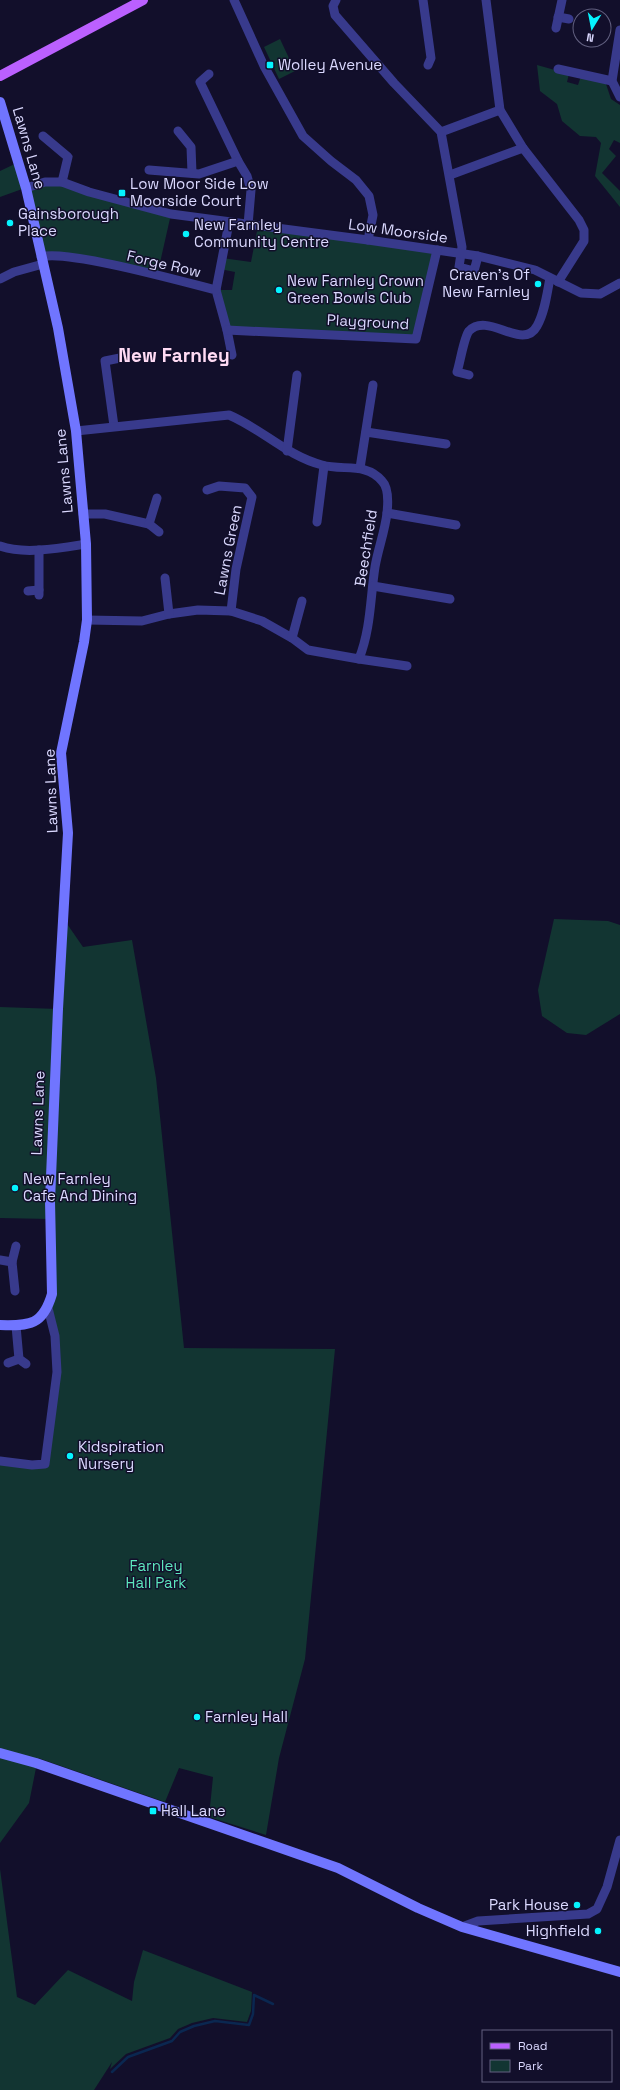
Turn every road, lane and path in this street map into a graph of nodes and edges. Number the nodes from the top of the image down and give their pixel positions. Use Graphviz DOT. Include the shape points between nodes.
graph roads {
  1 [pos="143,0"];
  2 [pos="234,0"];
  3 [pos="336,0"];
  4 [pos="422,0"];
  5 [pos="486,0"];
  6 [pos="562,0"];
  7 [pos="558,16"];
  8 [pos="569,19"];
  9 [pos="556,28"];
  10 [pos="620,30"];
  11 [pos="428,65"];
  12 [pos="558,69"];
  13 [pos="210,74"];
  14 [pos="0,76"];
  15 [pos="612,81"];
  16 [pos="620,97"];
  17 [pos="0,102"];
  18 [pos="500,110"];
  19 [pos="178,131"];
  20 [pos="441,132"];
  21 [pos="43,136"];
  22 [pos="523,148"];
  23 [pos="238,161"];
  24 [pos="149,170"];
  25 [pos="192,173"];
  26 [pos="450,175"];
  27 [pos="62,182"];
  28 [pos="26,188"];
  29 [pos="229,223"];
  30 [pos="248,225"];
  31 [pos="368,240"];
  32 [pos="437,250"];
  33 [pos="462,254"];
  34 [pos="478,256"];
  35 [pos="42,260"];
  36 [pos="0,279"];
  37 [pos="554,280"];
  38 [pos="620,283"];
  39 [pos="216,290"];
  40 [pos="227,330"];
  41 [pos="232,355"];
  42 [pos="130,356"];
  43 [pos="297,375"];
  44 [pos="469,375"];
  45 [pos="373,385"];
  46 [pos="114,426"];
  47 [pos="76,431"];
  48 [pos="366,432"];
  49 [pos="446,444"];
  50 [pos="287,450"];
  51 [pos="324,466"];
  52 [pos="360,468"];
  53 [pos="207,490"];
  54 [pos="157,498"];
  55 [pos="387,513"];
  56 [pos="83,514"];
  57 [pos="317,522"];
  58 [pos="149,524"];
  59 [pos="456,525"];
  60 [pos="159,532"];
  61 [pos="86,544"];
  62 [pos="0,546"];
  63 [pos="39,550"];
  64 [pos="165,578"];
  65 [pos="373,586"];
  66 [pos="28,591"];
  67 [pos="450,599"];
  68 [pos="302,601"];
  69 [pos="231,611"];
  70 [pos="169,614"];
  71 [pos="86,620"];
  72 [pos="292,638"];
  73 [pos="360,660"];
  74 [pos="407,666"];
  75 [pos="16,1246"];
  76 [pos="0,1260"];
  77 [pos="12,1262"];
  78 [pos="15,1291"];
  79 [pos="48,1308"];
  80 [pos="0,1325"];
  81 [pos="16,1326"];
  82 [pos="8,1363"];
  83 [pos="0,1461"];
  84 [pos="0,1753"];
  85 [pos="620,1840"];
  86 [pos="462,1927"];
  87 [pos="620,1972"];
  1 -- 14 [label="main road"];
  2 -- 31 [label="street" via="264,66 303,136 331,162 356,180 369,196 373,215"];
  3 -- 20 [label="street" via="333,11 335,16"];
  4 -- 11 [label="street" via="431,58"];
  5 -- 18 [label="street"];
  6 -- 7 [label="street"];
  7 -- 8 [label="street"];
  7 -- 9 [label="street"];
  10 -- 15 [label="street"];
  12 -- 15 [label="street"];
  13 -- 23 [label="street" via="200,82"];
  15 -- 16 [label="street"];
  17 -- 28 [label="street, Lawns Lane"];
  18 -- 20 [label="street"];
  18 -- 22 [label="street"];
  19 -- 25 [label="street" via="191,147"];
  20 -- 26 [label="street"];
  21 -- 27 [label="street" via="68,157"];
  22 -- 26 [label="street"];
  22 -- 37 [label="street" via="584,230 584,241"];
  23 -- 25 [label="street" via="199,174"];
  23 -- 30 [label="street" via="247,176 251,190"];
  24 -- 25 [label="street"];
  26 -- 33 [label="street"];
  27 -- 28 [label="street, Low Moorside" via="45,182"];
  27 -- 29 [label="street, Low Moorside" via="171,214"];
  28 -- 35 [label="street, Lawns Lane"];
  29 -- 30 [label="street, Low Moorside"];
  29 -- 39 [label="street"];
  30 -- 31 [label="street, Low Moorside"];
  31 -- 32 [label="street, Low Moorside"];
  32 -- 33 [label="street, Low Moorside"];
  32 -- 40 [label="street, Playground" via="416,339"];
  33 -- 34 [label="street, Low Moorside"];
  33 -- 34 [label="street" via="459,267 474,271"];
  34 -- 37 [label="street, Low Moorside" via="534,270"];
  35 -- 36 [label="street, Forge Row"];
  35 -- 39 [label="street, Forge Row" via="47,255 79,259"];
  35 -- 47 [label="street, Lawns Lane" via="58,328"];
  37 -- 38 [label="street, Low Moorside" via="581,294 600,294"];
  37 -- 44 [label="street" via="537,326 530,334 518,335 489,325 476,325 468,332 457,372"];
  39 -- 40 [label="street, Forge Row"];
  40 -- 41 [label="street, Forge Row"];
  42 -- 46 [label="street" via="105,361"];
  43 -- 50 [label="street"];
  45 -- 48 [label="street"];
  46 -- 47 [label="street, Beechfield"];
  46 -- 50 [label="street, Beechfield" via="229,415 246,422"];
  47 -- 56 [label="street, Lawns Lane"];
  48 -- 49 [label="street"];
  48 -- 52 [label="street"];
  50 -- 51 [label="street, Beechfield" via="302,459"];
  51 -- 52 [label="street, Beechfield"];
  51 -- 57 [label="street"];
  52 -- 55 [label="street, Beechfield" via="374,472 384,482"];
  53 -- 69 [label="street, Lawns Green" via="219,486 245,488 252,497 236,570"];
  54 -- 58 [label="street"];
  55 -- 59 [label="street"];
  55 -- 65 [label="street, Beechfield"];
  56 -- 58 [label="street" via="104,514"];
  56 -- 61 [label="street, Lawns Lane"];
  58 -- 60 [label="street"];
  61 -- 63 [label="street"];
  61 -- 71 [label="street, Lawns Lane"];
  62 -- 63 [label="street"];
  63 -- 66 [label="street" via="39,593"];
  64 -- 70 [label="street"];
  65 -- 67 [label="street"];
  65 -- 73 [label="street, Beechfield" via="367,639"];
  68 -- 72 [label="street"];
  69 -- 70 [label="street" via="198,610"];
  69 -- 72 [label="street" via="262,620"];
  70 -- 71 [label="street" via="142,621"];
  71 -- 79 [label="street, Lawns Lane" via="84,642 61,753 68,833 50,1201 53,1280"];
  72 -- 73 [label="street" via="308,650"];
  73 -- 74 [label="street"];
  75 -- 77 [label="street"];
  76 -- 77 [label="street"];
  77 -- 78 [label="street"];
  79 -- 81 [label="street" via="42,1317 31,1323"];
  79 -- 83 [label="street, Lawns Lane" via="54,1336 57,1372 45,1464"];
  80 -- 81 [label="street"];
  81 -- 82 [label="street" via="22,1362"];
  84 -- 86 [label="street" via="36,1763 338,1868"];
  85 -- 86 [label="street" via="607,1887 597,1909 593,1912 574,1916 478,1921"];
  86 -- 87 [label="street"];
}
